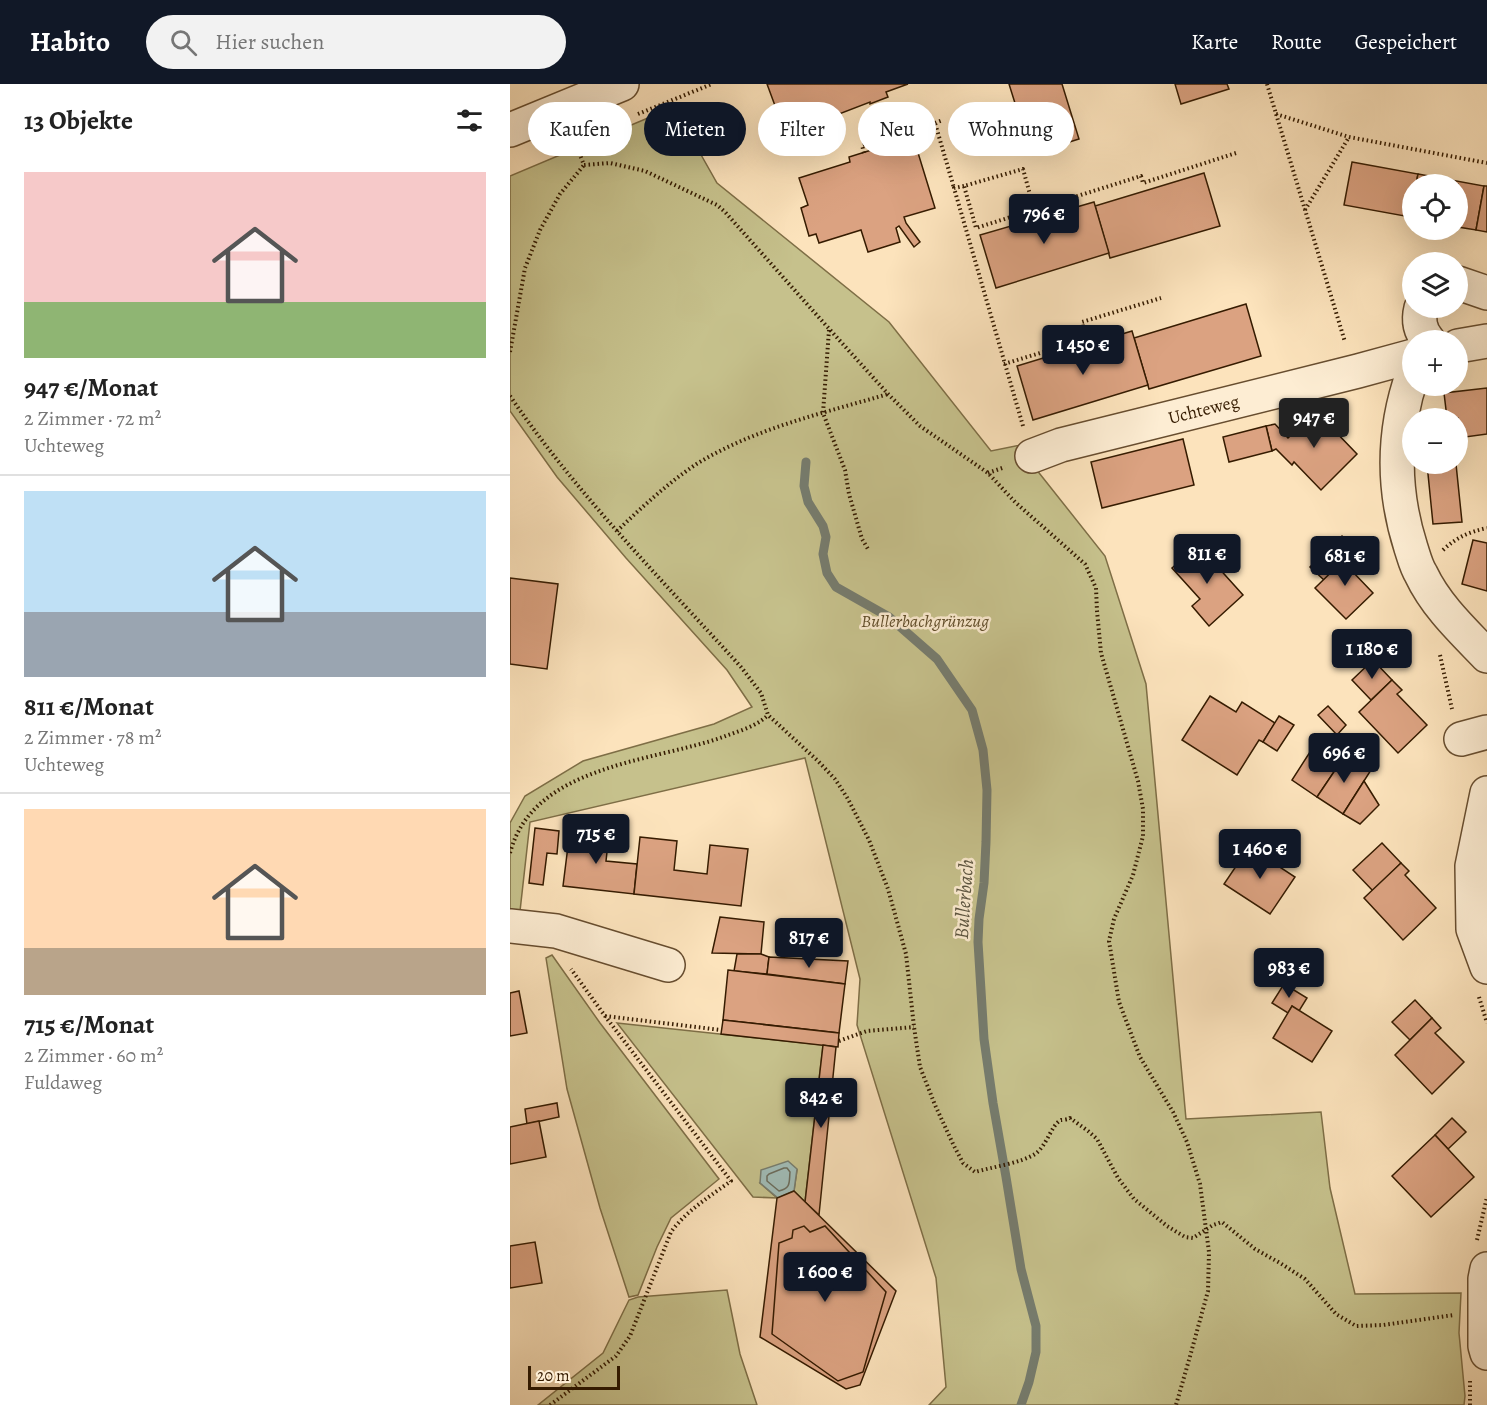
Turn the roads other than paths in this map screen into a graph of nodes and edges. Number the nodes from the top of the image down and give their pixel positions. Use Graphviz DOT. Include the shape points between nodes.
graph roads {
  1 [pos="622,84"];
  2 [pos="510,130"];
  3 [pos="1468,287"];
  4 [pos="1487,293"];
  5 [pos="1487,341"];
  6 [pos="1468,344"];
  7 [pos="1402,359"];
  8 [pos="1406,396"];
  9 [pos="1032,456"];
  10 [pos="1487,656"];
  11 [pos="1487,792"];
  12 [pos="510,926"];
  13 [pos="668,965"];
  14 [pos="1487,967"];
  15 [pos="1487,1269"];
  16 [pos="1487,1353"];
  1 -- 2 [label="street"];
  3 -- 4 [label="street"];
  5 -- 6 [label="street"];
  7 -- 9 [label="street, Uchteweg"];
  8 -- 10 [label="street" via="1396,469 1408,539 1420,573 1446,613"];
  11 -- 14 [label="street" via="1472,866 1473,929"];
  12 -- 13 [label="street" via="556,931"];
  15 -- 16 [label="street"];
}
